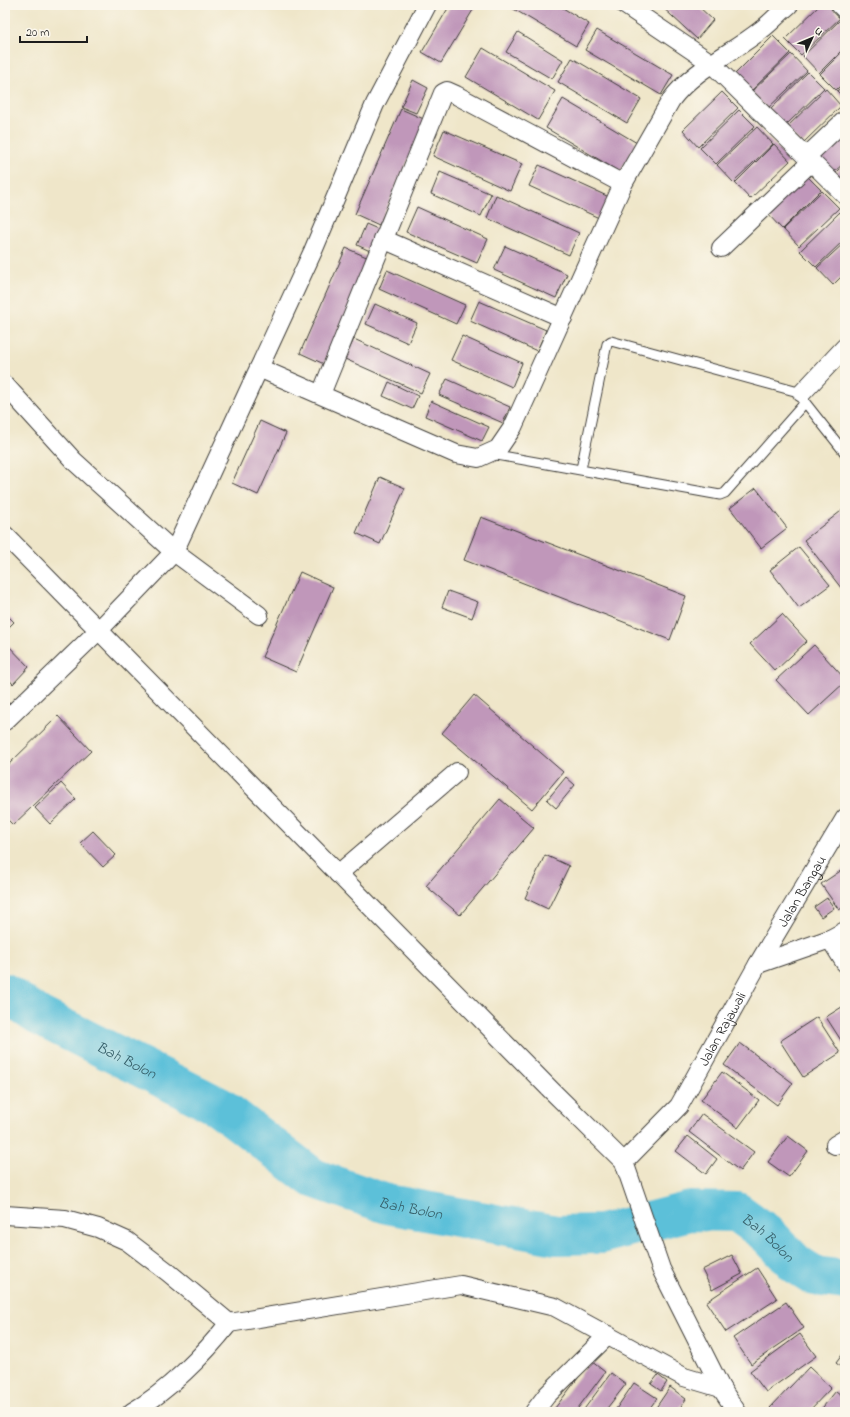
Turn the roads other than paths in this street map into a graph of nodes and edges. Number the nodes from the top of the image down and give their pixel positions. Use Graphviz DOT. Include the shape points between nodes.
graph roads {
  1 [pos="427,5"];
  2 [pos="624,5"];
  3 [pos="788,5"];
  4 [pos="840,5"];
  5 [pos="845,10"];
  6 [pos="712,63"];
  7 [pos="845,120"];
  8 [pos="809,159"];
  9 [pos="623,184"];
  10 [pos="845,195"];
  11 [pos="383,239"];
  12 [pos="721,248"];
  13 [pos="562,318"];
  14 [pos="845,347"];
  15 [pos="259,368"];
  16 [pos="5,385"];
  17 [pos="321,394"];
  18 [pos="802,397"];
  19 [pos="488,453"];
  20 [pos="845,453"];
  21 [pos="581,469"];
  22 [pos="5,535"];
  23 [pos="174,552"];
  24 [pos="259,615"];
  25 [pos="99,630"];
  26 [pos="5,721"];
  27 [pos="457,772"];
  28 [pos="845,818"];
  29 [pos="338,874"];
  30 [pos="837,935"];
  31 [pos="758,964"];
  32 [pos="845,964"];
  33 [pos="624,1162"];
  34 [pos="5,1215"];
  35 [pos="229,1323"];
  36 [pos="608,1335"];
  37 [pos="721,1388"];
  38 [pos="132,1412"];
  39 [pos="534,1412"];
  40 [pos="737,1412"];
  1 -- 15 [label="street" via="374,104 313,251"];
  2 -- 6 [label="street"];
  3 -- 6 [label="street" via="761,30"];
  4 -- 5 [label="street"];
  6 -- 8 [label="street"];
  6 -- 9 [label="street" via="679,89"];
  7 -- 8 [label="street"];
  8 -- 10 [label="street"];
  8 -- 12 [label="street"];
  9 -- 11 [label="street" via="447,91 443,93"];
  9 -- 13 [label="street"];
  11 -- 13 [label="street"];
  11 -- 17 [label="street"];
  13 -- 19 [label="street" via="513,427 498,449"];
  14 -- 18 [label="street"];
  15 -- 17 [label="street"];
  15 -- 23 [label="street"];
  16 -- 23 [label="street" via="74,460"];
  17 -- 19 [label="street" via="456,454 478,458"];
  18 -- 20 [label="lane"];
  18 -- 21 [label="lane" via="802,406 725,493 720,495"];
  18 -- 21 [label="lane" via="611,341 607,344"];
  19 -- 21 [label="lane"];
  22 -- 25 [label="street"];
  23 -- 24 [label="street"];
  23 -- 25 [label="street"];
  25 -- 26 [label="street"];
  25 -- 29 [label="street"];
  27 -- 29 [label="street"];
  28 -- 31 [label="street, Jalan Bangau"];
  29 -- 33 [label="street"];
  30 -- 31 [label="street"];
  30 -- 32 [label="street"];
  31 -- 33 [label="street, Jalan Rajawali" via="679,1106"];
  33 -- 37 [label="street" via="661,1269"];
  34 -- 35 [label="street" via="65,1219 98,1228 127,1241"];
  35 -- 36 [label="street" via="461,1285 555,1307"];
  35 -- 38 [label="street" via="215,1342 176,1379"];
  36 -- 37 [label="street" via="684,1377"];
  36 -- 39 [label="street" via="547,1395"];
  37 -- 40 [label="street"];
}
